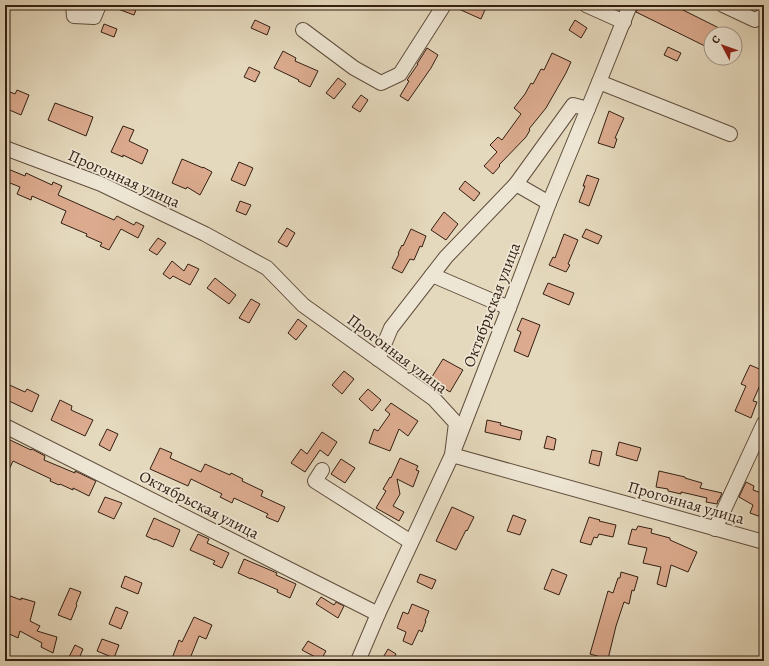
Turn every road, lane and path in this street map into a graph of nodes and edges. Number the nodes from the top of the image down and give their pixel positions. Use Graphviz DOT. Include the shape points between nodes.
graph roads {
  1 [pos="73,5"];
  2 [pos="99,5"];
  3 [pos="444,5"];
  4 [pos="586,5"];
  5 [pos="630,5"];
  6 [pos="723,5"];
  7 [pos="764,15"];
  8 [pos="624,22"];
  9 [pos="303,30"];
  10 [pos="599,82"];
  11 [pos="588,109"];
  12 [pos="730,134"];
  13 [pos="5,148"];
  14 [pos="516,184"];
  15 [pos="549,204"];
  16 [pos="432,275"];
  17 [pos="510,308"];
  18 [pos="378,359"];
  19 [pos="764,423"];
  20 [pos="5,426"];
  21 [pos="452,455"];
  22 [pos="322,470"];
  23 [pos="715,529"];
  24 [pos="411,542"];
  25 [pos="764,542"];
  26 [pos="378,614"];
  27 [pos="358,661"];
  1 -- 2 [label="street" via="74,16 94,17"];
  3 -- 9 [label="street" via="400,74 381,83 354,68"];
  4 -- 8 [label="street"];
  5 -- 8 [label="street, Октябрьская улица"];
  6 -- 7 [label="street" via="755,20"];
  8 -- 10 [label="street, Октябрьская улица"];
  10 -- 11 [label="street, Октябрьская улица"];
  10 -- 12 [label="street"];
  11 -- 14 [label="street" via="573,105"];
  11 -- 15 [label="street, Октябрьская улица"];
  13 -- 18 [label="street, Прогонная улица" via="101,184 205,234 267,268 303,305"];
  14 -- 15 [label="street"];
  14 -- 16 [label="street"];
  15 -- 17 [label="street, Октябрьская улица"];
  16 -- 17 [label="street"];
  16 -- 18 [label="street" via="391,328"];
  17 -- 21 [label="street, Октябрьская улица"];
  18 -- 21 [label="street, Прогонная улица" via="434,399 456,423"];
  19 -- 23 [label="street"];
  20 -- 26 [label="street, Октябрьская улица"];
  21 -- 23 [label="street, Прогонная улица"];
  21 -- 24 [label="street, Октябрьская улица"];
  22 -- 24 [label="street" via="315,481"];
  23 -- 25 [label="street, Прогонная улица"];
  24 -- 26 [label="street, Октябрьская улица"];
  26 -- 27 [label="street, Октябрьская улица"];
}
